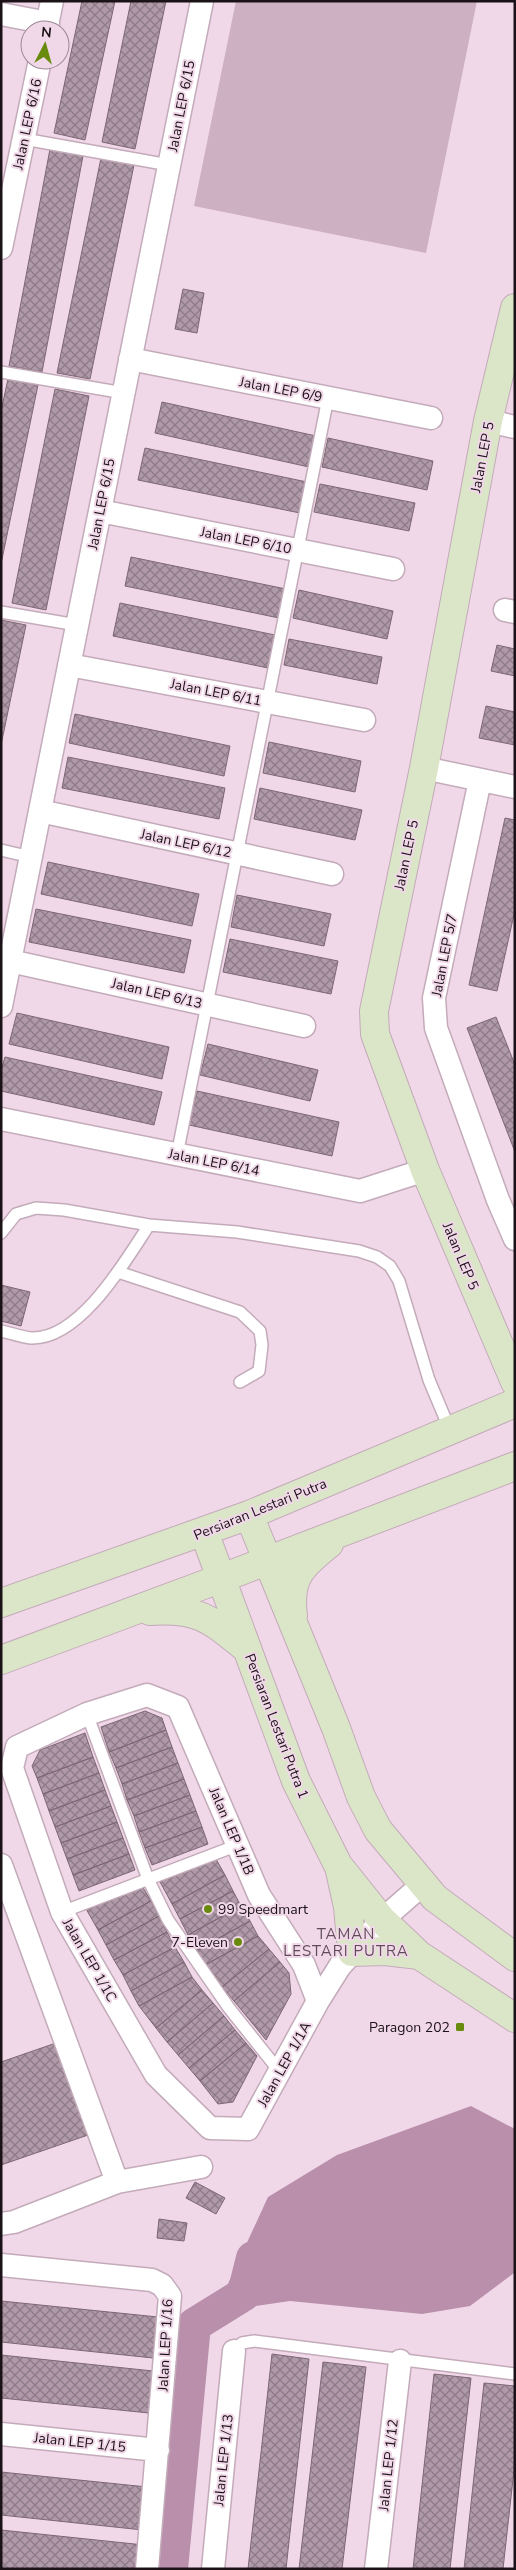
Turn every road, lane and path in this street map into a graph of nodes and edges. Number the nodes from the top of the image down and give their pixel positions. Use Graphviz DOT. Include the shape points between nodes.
graph roads {
  1 [pos="202,1"];
  2 [pos="1,14"];
  3 [pos="49,18"];
  4 [pos="38,70"];
  5 [pos="24,139"];
  6 [pos="169,165"];
  7 [pos="9,176"];
  8 [pos="1,248"];
  9 [pos="515,308"];
  10 [pos="130,359"];
  11 [pos="1,372"];
  12 [pos="124,393"];
  13 [pos="328,398"];
  14 [pos="431,418"];
  15 [pos="488,421"];
  16 [pos="515,427"];
  17 [pos="100,511"];
  18 [pos="298,550"];
  19 [pos="393,569"];
  20 [pos="1,612"];
  21 [pos="77,625"];
  22 [pos="69,665"];
  23 [pos="267,702"];
  24 [pos="364,720"];
  25 [pos="424,768"];
  26 [pos="480,780"];
  27 [pos="515,787"];
  28 [pos="40,811"];
  29 [pos="1,850"];
  30 [pos="237,853"];
  31 [pos="31,856"];
  32 [pos="332,874"];
  33 [pos="10,961"];
  34 [pos="207,1004"];
  35 [pos="1,1006"];
  36 [pos="304,1026"];
  37 [pos="1,1119"];
  38 [pos="177,1155"];
  39 [pos="426,1170"];
  40 [pos="149,1225"];
  41 [pos="1,1233"];
  42 [pos="515,1239"];
  43 [pos="118,1272"];
  44 [pos="1,1331"];
  45 [pos="240,1382"];
  46 [pos="515,1382"];
  47 [pos="515,1403"];
  48 [pos="450,1430"];
  49 [pos="515,1466"];
  50 [pos="249,1515"];
  51 [pos="204,1532"];
  52 [pos="344,1532"];
  53 [pos="267,1561"];
  54 [pos="222,1578"];
  55 [pos="1,1603"];
  56 [pos="128,1613"];
  57 [pos="295,1630"];
  58 [pos="248,1650"];
  59 [pos="1,1660"];
  60 [pos="87,1714"];
  61 [pos="238,1846"];
  62 [pos="1,1865"];
  63 [pos="338,1865"];
  64 [pos="148,1879"];
  65 [pos="423,1884"];
  66 [pos="62,1912"];
  67 [pos="382,1920"];
  68 [pos="295,1950"];
  69 [pos="420,1955"];
  70 [pos="515,1956"];
  71 [pos="346,1959"];
  72 [pos="318,2001"];
  73 [pos="515,2018"];
  74 [pos="280,2072"];
  75 [pos="210,2128"];
  76 [pos="201,2167"];
  77 [pos="117,2182"];
  78 [pos="1,2224"];
  79 [pos="1,2265"];
  80 [pos="234,2351"];
  81 [pos="400,2360"];
  82 [pos="515,2374"];
  83 [pos="1,2434"];
  84 [pos="158,2450"];
  85 [pos="147,2569"];
  86 [pos="213,2569"];
  87 [pos="376,2569"];
  1 -- 6 [label="street, Jalan LEP 6/15"];
  2 -- 3 [label="street"];
  4 -- 5 [label="street, Jalan LEP 6/16"];
  5 -- 6 [label="lane"];
  5 -- 7 [label="street, Jalan LEP 6/16"];
  6 -- 10 [label="street, Jalan LEP 6/15"];
  7 -- 8 [label="street, Jalan LEP 6/16"];
  9 -- 15 [label="street, Jalan LEP 5"];
  10 -- 12 [label="street, Jalan LEP 6/15"];
  10 -- 13 [label="street, Jalan LEP 6/9"];
  11 -- 12 [label="lane"];
  12 -- 17 [label="street, Jalan LEP 6/15"];
  13 -- 14 [label="street, Jalan LEP 6/9"];
  13 -- 18 [label="lane"];
  15 -- 16 [label="street"];
  15 -- 25 [label="street, Jalan LEP 5"];
  17 -- 18 [label="street, Jalan LEP 6/10"];
  17 -- 21 [label="street, Jalan LEP 6/15"];
  18 -- 19 [label="street, Jalan LEP 6/10"];
  18 -- 23 [label="lane"];
  20 -- 21 [label="lane"];
  21 -- 22 [label="street, Jalan LEP 6/15"];
  22 -- 23 [label="street, Jalan LEP 6/11"];
  22 -- 28 [label="street, Jalan LEP 6/15"];
  23 -- 24 [label="street, Jalan LEP 6/11"];
  23 -- 30 [label="lane"];
  25 -- 26 [label="street"];
  25 -- 39 [label="street, Jalan LEP 5" via="374,1011 375,1034"];
  26 -- 27 [label="street"];
  26 -- 42 [label="street, Jalan LEP 5/7" via="434,998 436,1028"];
  28 -- 30 [label="street, Jalan LEP 6/12"];
  28 -- 31 [label="street, Jalan LEP 6/15"];
  29 -- 31 [label="lane"];
  30 -- 32 [label="street, Jalan LEP 6/12"];
  30 -- 34 [label="lane"];
  31 -- 33 [label="street, Jalan LEP 6/15"];
  33 -- 34 [label="street, Jalan LEP 6/13"];
  33 -- 35 [label="street, Jalan LEP 6/15"];
  34 -- 36 [label="street, Jalan LEP 6/13"];
  34 -- 38 [label="lane"];
  37 -- 38 [label="street, Jalan LEP 6/14"];
  38 -- 39 [label="street, Jalan LEP 6/14" via="360,1191"];
  39 -- 46 [label="street, Jalan LEP 5"];
  40 -- 41 [label="lane" via="36,1208 16,1214"];
  40 -- 43 [label="lane"];
  40 -- 48 [label="lane" via="237,1232 377,1257 390,1266 399,1281 429,1380"];
  43 -- 44 [label="lane" via="84,1314 53,1332 32,1338"];
  43 -- 45 [label="lane" via="240,1312 260,1330 259,1371"];
  47 -- 48 [label="street, Persiaran Lestari Putra"];
  48 -- 50 [label="street, Persiaran Lestari Putra"];
  49 -- 52 [label="street"];
  50 -- 51 [label="street, Persiaran Lestari Putra"];
  50 -- 53 [label="street"];
  51 -- 54 [label="street, Persiaran Lestari Putra 1"];
  51 -- 55 [label="street, Persiaran Lestari Putra"];
  52 -- 53 [label="street"];
  52 -- 57 [label="street" via="305,1562 291,1596"];
  53 -- 54 [label="street"];
  53 -- 57 [label="street"];
  54 -- 56 [label="street"];
  54 -- 58 [label="street, Persiaran Lestari Putra 1"];
  56 -- 58 [label="street" via="171,1610 196,1613 212,1621"];
  56 -- 59 [label="street"];
  57 -- 65 [label="street" via="362,1798 378,1830"];
  58 -- 63 [label="street, Persiaran Lestari Putra 1" via="296,1781"];
  60 -- 61 [label="street, Jalan LEP 1/1B" via="147,1694 178,1707"];
  60 -- 64 [label="lane"];
  60 -- 66 [label="street, Jalan LEP 1/1C" via="17,1747 12,1768"];
  61 -- 64 [label="lane"];
  61 -- 68 [label="street, Jalan LEP 1/1B" via="259,1895"];
  62 -- 77 [label="street"];
  63 -- 67 [label="street, Persiaran Lestari Putra 1"];
  63 -- 71 [label="street" via="348,1907"];
  64 -- 66 [label="lane"];
  64 -- 74 [label="lane" via="168,1920 229,2008"];
  65 -- 67 [label="street"];
  65 -- 70 [label="street" via="435,1898"];
  66 -- 75 [label="street, Jalan LEP 1/1C" via="156,2075"];
  67 -- 69 [label="street, Persiaran Lestari Putra 1"];
  67 -- 71 [label="street"];
  68 -- 71 [label="street, Jalan LEP 1/1B" via="310,1961 326,1966"];
  68 -- 72 [label="street, Jalan LEP 1/1B"];
  69 -- 71 [label="street" via="386,1950"];
  69 -- 73 [label="street, Persiaran Lestari Putra 1"];
  71 -- 72 [label="street, Jalan LEP 1/1A"];
  72 -- 74 [label="street, Jalan LEP 1/1A"];
  74 -- 75 [label="street, Jalan LEP 1/1A" via="248,2129"];
  76 -- 77 [label="street"];
  77 -- 78 [label="street" via="14,2222"];
  79 -- 84 [label="street, Jalan LEP 1/16" via="152,2280 162,2285 170,2296"];
  80 -- 81 [label="lane" via="242,2343 254,2342"];
  80 -- 86 [label="street, Jalan LEP 1/13"];
  81 -- 82 [label="lane"];
  81 -- 87 [label="street, Jalan LEP 1/12"];
  83 -- 84 [label="street, Jalan LEP 1/15"];
  84 -- 85 [label="street, Jalan LEP 1/16"];
}
